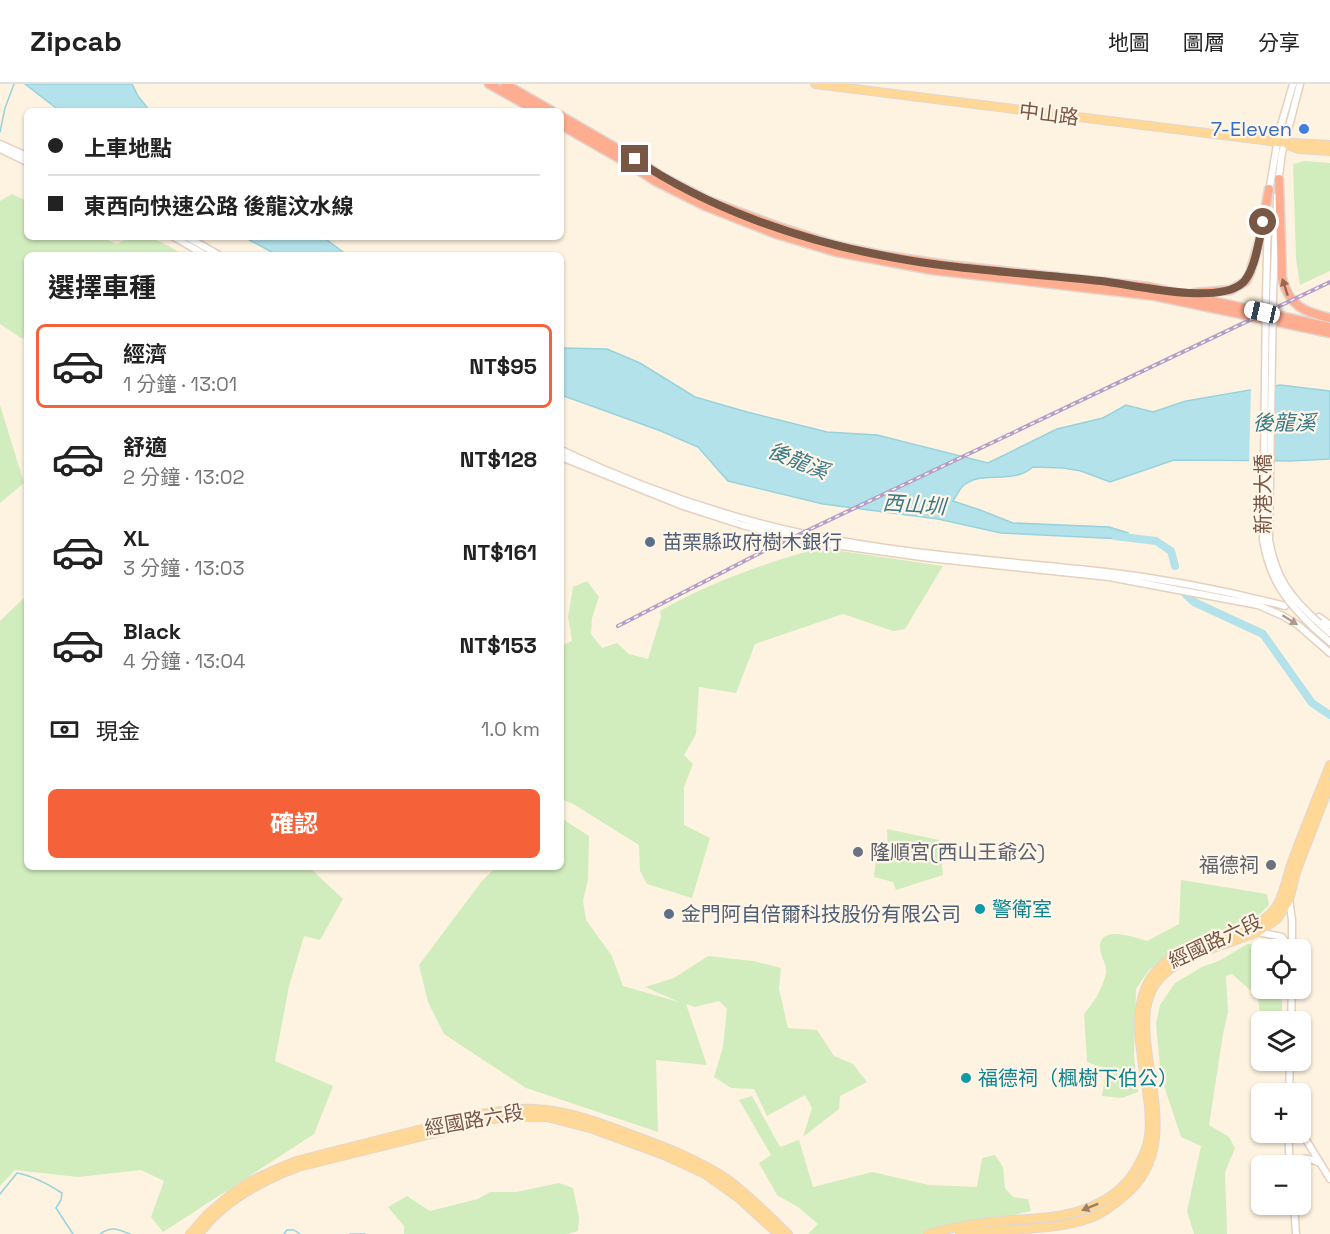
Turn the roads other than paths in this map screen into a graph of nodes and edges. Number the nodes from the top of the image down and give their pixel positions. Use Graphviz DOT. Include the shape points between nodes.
graph roads {
  1 [pos="489,84"];
  2 [pos="505,84"];
  3 [pos="815,84"];
  4 [pos="1293,84"];
  5 [pos="1300,84"];
  6 [pos="532,108"];
  7 [pos="547,108"];
  8 [pos="564,118"];
  9 [pos="564,127"];
  10 [pos="1281,143"];
  11 [pos="0,144"];
  12 [pos="1330,146"];
  13 [pos="0,149"];
  14 [pos="1330,151"];
  15 [pos="24,155"];
  16 [pos="24,161"];
  17 [pos="1279,179"];
  18 [pos="1269,189"];
  19 [pos="179,240"];
  20 [pos="192,240"];
  21 [pos="200,252"];
  22 [pos="214,252"];
  23 [pos="1181,293"];
  24 [pos="1269,297"];
  25 [pos="1330,318"];
  26 [pos="1330,327"];
  27 [pos="1330,333"];
  28 [pos="564,451"];
  29 [pos="564,458"];
  30 [pos="1285,606"];
  31 [pos="1317,623"];
  32 [pos="1330,625"];
  33 [pos="1330,633"];
  34 [pos="1330,642"];
  35 [pos="1330,653"];
  36 [pos="1330,765"];
  37 [pos="1330,784"];
  38 [pos="1286,878"];
  39 [pos="1289,900"];
  40 [pos="1257,932"];
  41 [pos="1284,939"];
  42 [pos="1292,939"];
  43 [pos="1180,958"];
  44 [pos="1308,1143"];
  45 [pos="1311,1159"];
  46 [pos="1319,1162"];
  47 [pos="1330,1179"];
  48 [pos="721,1180"];
  49 [pos="1295,1215"];
  50 [pos="985,1226"];
  51 [pos="190,1234"];
  52 [pos="199,1234"];
  53 [pos="778,1234"];
  54 [pos="788,1234"];
  55 [pos="927,1234"];
  56 [pos="960,1234"];
  57 [pos="1296,1234"];
  1 -- 6 [label="highway"];
  2 -- 7 [label="highway"];
  3 -- 10 [label="main road, 中山路"];
  4 -- 10 [label="street"];
  5 -- 10 [label="street"];
  8 -- 23 [label="highway" via="709,201 834,245 948,265"];
  9 -- 27 [label="highway" via="655,182 705,206 836,252 932,270 1155,296"];
  10 -- 12 [label="main road"];
  10 -- 14 [label="main road" via="1299,149"];
  10 -- 17 [label="street, 新港大橋"];
  10 -- 18 [label="street, 新港大橋"];
  11 -- 15 [label="street"];
  13 -- 16 [label="street"];
  17 -- 24 [label="street, 新港大橋"];
  25 -- 17 [label="highway, one-way" via="1302,309 1285,291"];
  18 -- 23 [label="highway" via="1260,239 1246,281 1231,290"];
  18 -- 24 [label="street, 新港大橋"];
  19 -- 21 [label="street"];
  20 -- 22 [label="street"];
  23 -- 26 [label="highway"];
  24 -- 31 [label="street, 新港大橋, bridge" via="1269,540 1272,558 1286,588"];
  28 -- 30 [label="street" via="637,484 744,520 806,534 931,553 1109,572"];
  29 -- 35 [label="street, one-way" via="683,506 806,541 1109,577 1257,605 1290,621"];
  31 -- 32 [label="street"];
  31 -- 33 [label="street, 新港大橋"];
  31 -- 34 [label="street, 新港大橋"];
  36 -- 38 [label="main road, 經國路六段"];
  37 -- 39 [label="main road"];
  38 -- 39 [label="street"];
  38 -- 43 [label="main road, 經國路六段" via="1278,903 1267,917"];
  39 -- 40 [label="main road, 經國路六段" via="1277,919"];
  39 -- 42 [label="street"];
  40 -- 41 [label="street"];
  40 -- 43 [label="main road, 經國路六段"];
  43 -- 50 [label="main road, 經國路六段" via="1158,969 1140,1003 1149,1138 1131,1179 1105,1201 1067,1216"];
  44 -- 46 [label="street"];
  45 -- 46 [label="street"];
  46 -- 47 [label="street"];
  48 -- 51 [label="main road, 經國路六段" via="688,1156 598,1122 566,1113 508,1110 296,1161 230,1195"];
  48 -- 52 [label="main road, 經國路六段" via="585,1126 547,1117 508,1117 290,1170 246,1192 222,1209"];
  48 -- 53 [label="main road, 經國路六段"];
  48 -- 54 [label="main road, 經國路六段" via="753,1200"];
  49 -- 57 [label="street"];
  50 -- 55 [label="main road, 經國路六段" via="956,1226"];
  50 -- 56 [label="main road, 經國路六段"];
}
